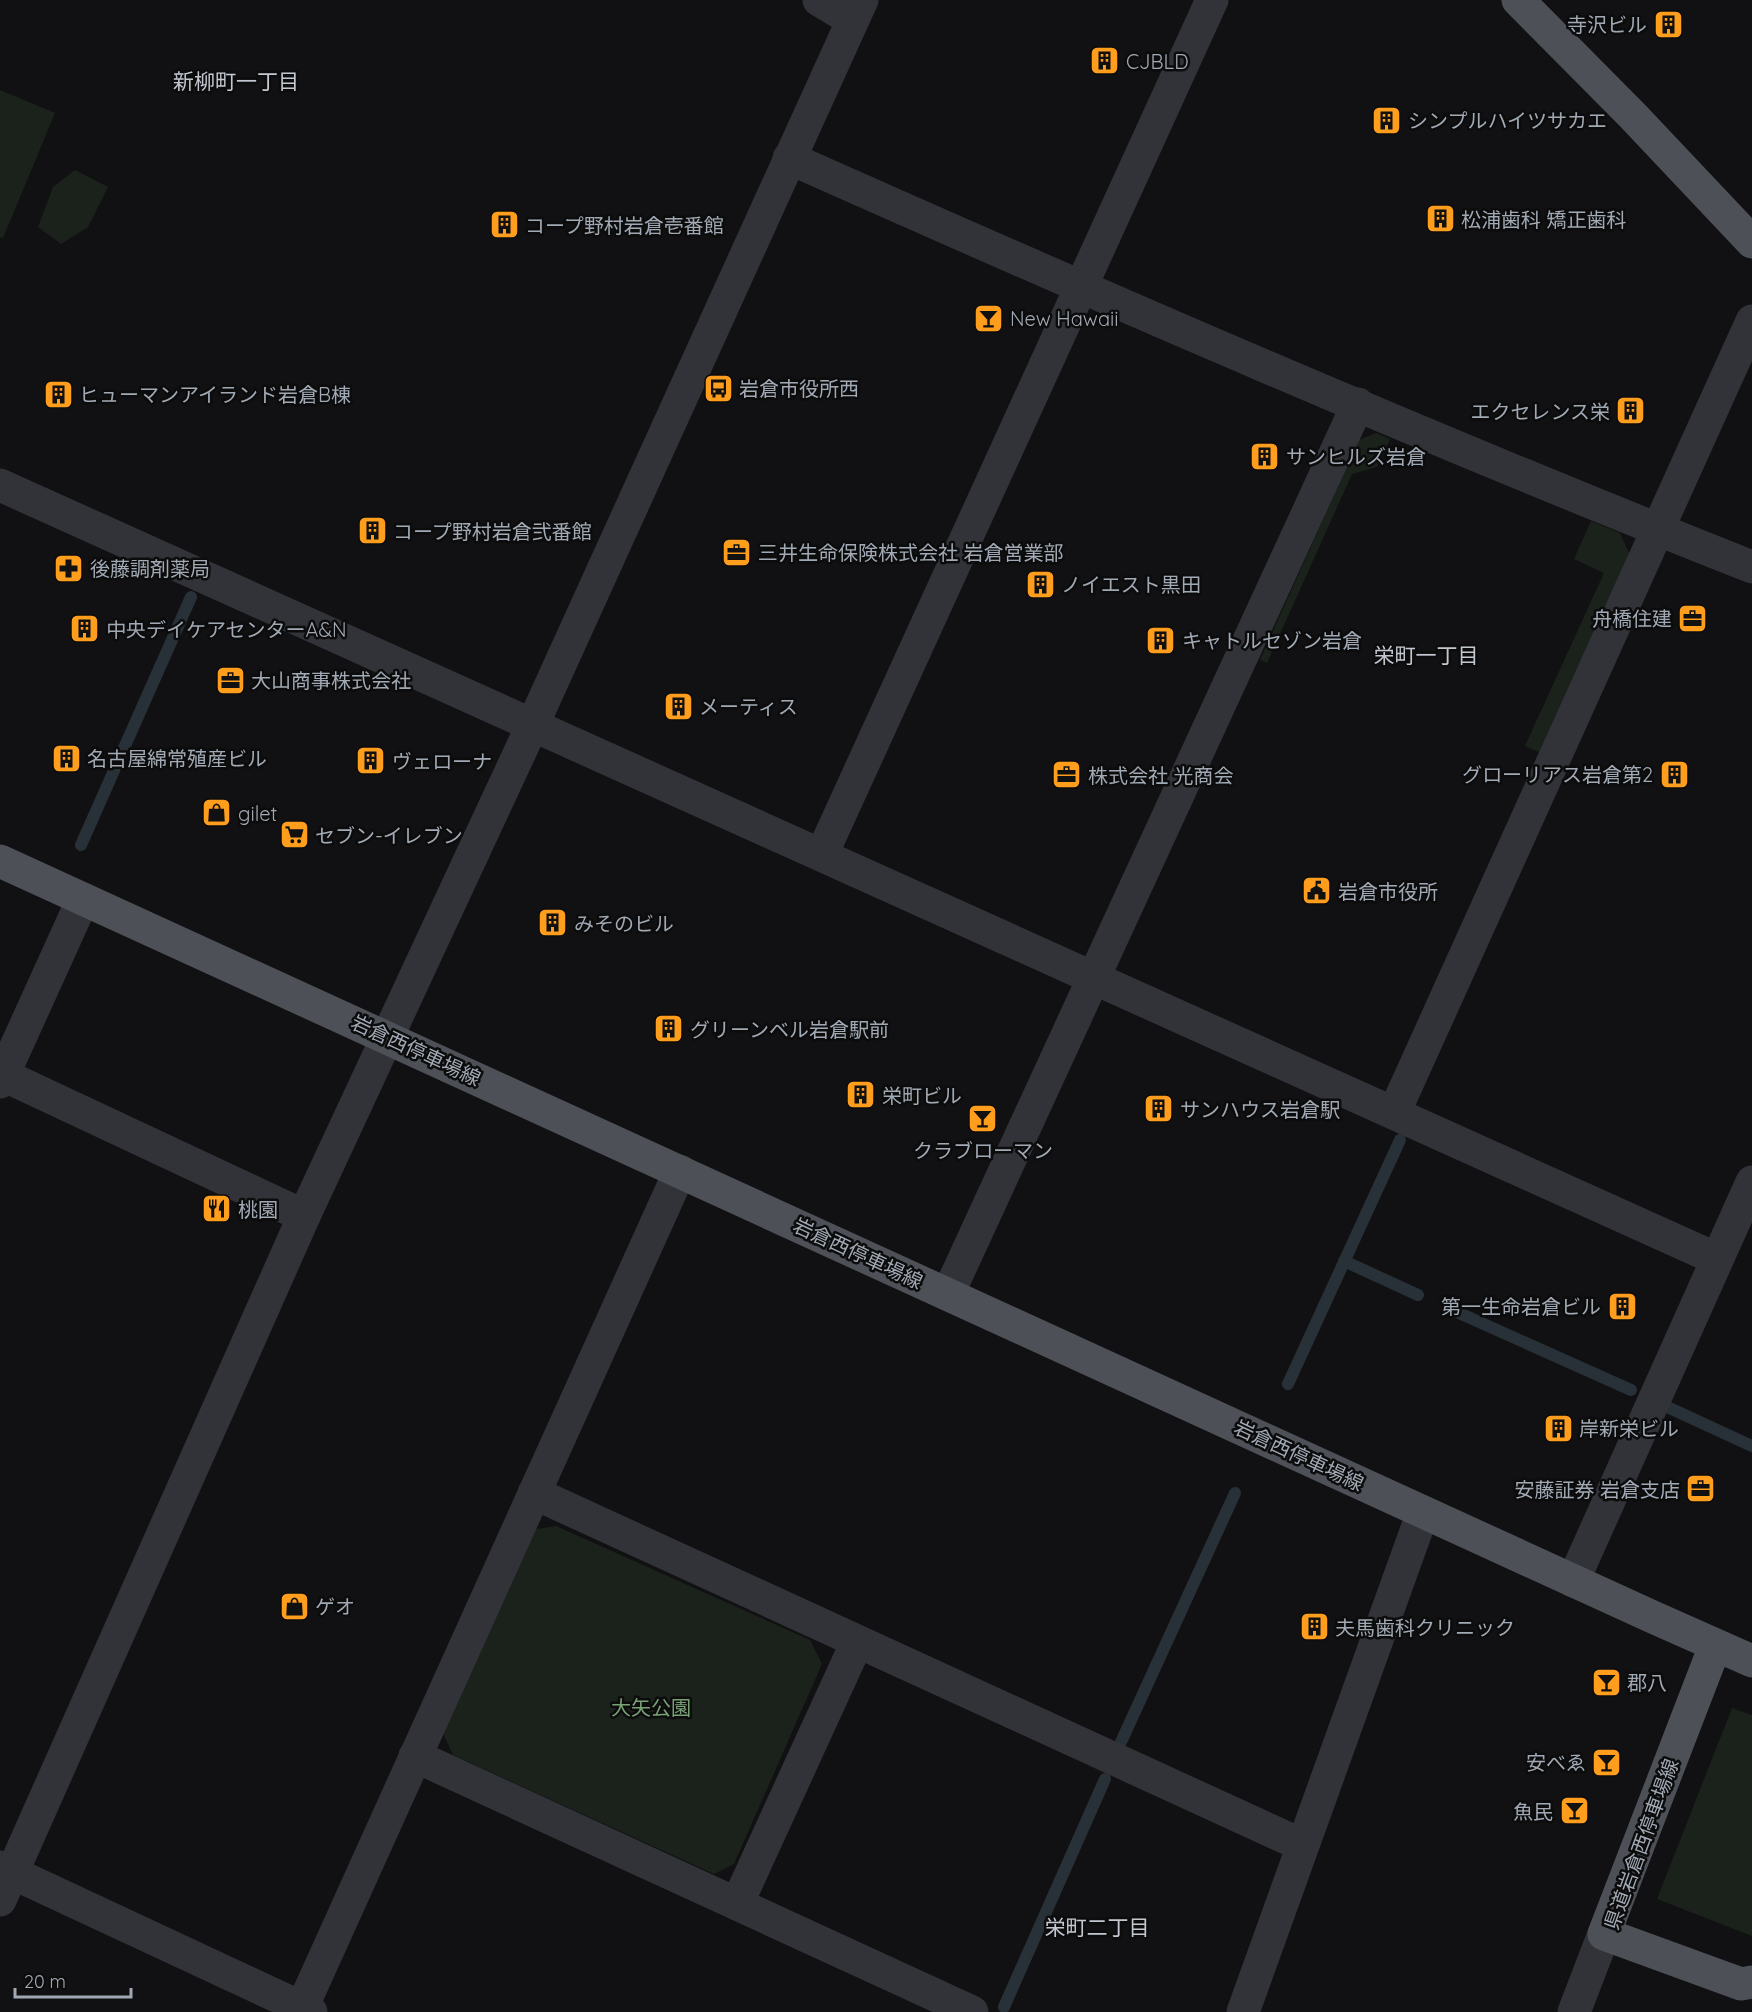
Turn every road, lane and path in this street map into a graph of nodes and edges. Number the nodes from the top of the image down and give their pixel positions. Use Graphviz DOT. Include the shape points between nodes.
graph roads {
  1 [pos="819,0"];
  2 [pos="1212,0"];
  3 [pos="1518,0"];
  4 [pos="857,10"];
  5 [pos="789,159"];
  6 [pos="1750,233"];
  7 [pos="1082,288"];
  8 [pos="1752,321"];
  9 [pos="1358,404"];
  10 [pos="0,485"];
  11 [pos="1658,530"];
  12 [pos="1752,567"];
  13 [pos="533,724"];
  14 [pos="822,854"];
  15 [pos="0,861"];
  16 [pos="83,899"];
  17 [pos="1094,978"];
  18 [pos="387,1037"];
  19 [pos="2,1078"];
  20 [pos="1394,1113"];
  21 [pos="680,1171"];
  22 [pos="1752,1182"];
  23 [pos="304,1216"];
  24 [pos="1717,1259"];
  25 [pos="948,1294"];
  26 [pos="534,1493"];
  27 [pos="1423,1512"];
  28 [pos="1573,1581"];
  29 [pos="857,1642"];
  30 [pos="1715,1646"];
  31 [pos="1752,1661"];
  32 [pos="415,1756"];
  33 [pos="1302,1845"];
  34 [pos="4,1880"];
  35 [pos="737,1904"];
  36 [pos="1604,1934"];
  37 [pos="1752,1982"];
  38 [pos="305,2011"];
  39 [pos="972,2012"];
  40 [pos="1243,2012"];
  41 [pos="1574,2012"];
  1 -- 4 [label="street"];
  2 -- 7 [label="street"];
  3 -- 6 [label="main road"];
  4 -- 5 [label="street"];
  5 -- 7 [label="street"];
  5 -- 13 [label="street"];
  7 -- 9 [label="street"];
  7 -- 14 [label="street"];
  8 -- 11 [label="street"];
  9 -- 11 [label="street"];
  9 -- 17 [label="street"];
  10 -- 13 [label="street"];
  11 -- 12 [label="street"];
  11 -- 20 [label="street"];
  13 -- 14 [label="street"];
  13 -- 18 [label="street"];
  14 -- 17 [label="street"];
  15 -- 16 [label="main road, 岩倉西停車場線"];
  16 -- 18 [label="main road, 岩倉西停車場線"];
  16 -- 19 [label="street"];
  17 -- 20 [label="street"];
  17 -- 25 [label="street"];
  18 -- 21 [label="main road, 岩倉西停車場線"];
  18 -- 23 [label="street"];
  19 -- 23 [label="street"];
  20 -- 24 [label="street"];
  21 -- 25 [label="main road, 岩倉西停車場線"];
  21 -- 26 [label="street"];
  22 -- 24 [label="street"];
  23 -- 34 [label="street"];
  24 -- 28 [label="street"];
  25 -- 27 [label="main road, 岩倉西停車場線"];
  26 -- 29 [label="street"];
  26 -- 32 [label="street"];
  27 -- 28 [label="main road, 岩倉西停車場線"];
  27 -- 33 [label="street"];
  28 -- 30 [label="main road, 岩倉西停車場線"];
  29 -- 33 [label="street"];
  29 -- 35 [label="street"];
  30 -- 31 [label="main road"];
  30 -- 36 [label="main road, 県道岩倉西停車場線"];
  32 -- 35 [label="street"];
  32 -- 38 [label="street"];
  33 -- 40 [label="street"];
  34 -- 38 [label="street"];
  35 -- 39 [label="street"];
  36 -- 37 [label="main road, 県道岩倉西停車場線" via="1741,1984"];
  36 -- 41 [label="street"];
}
